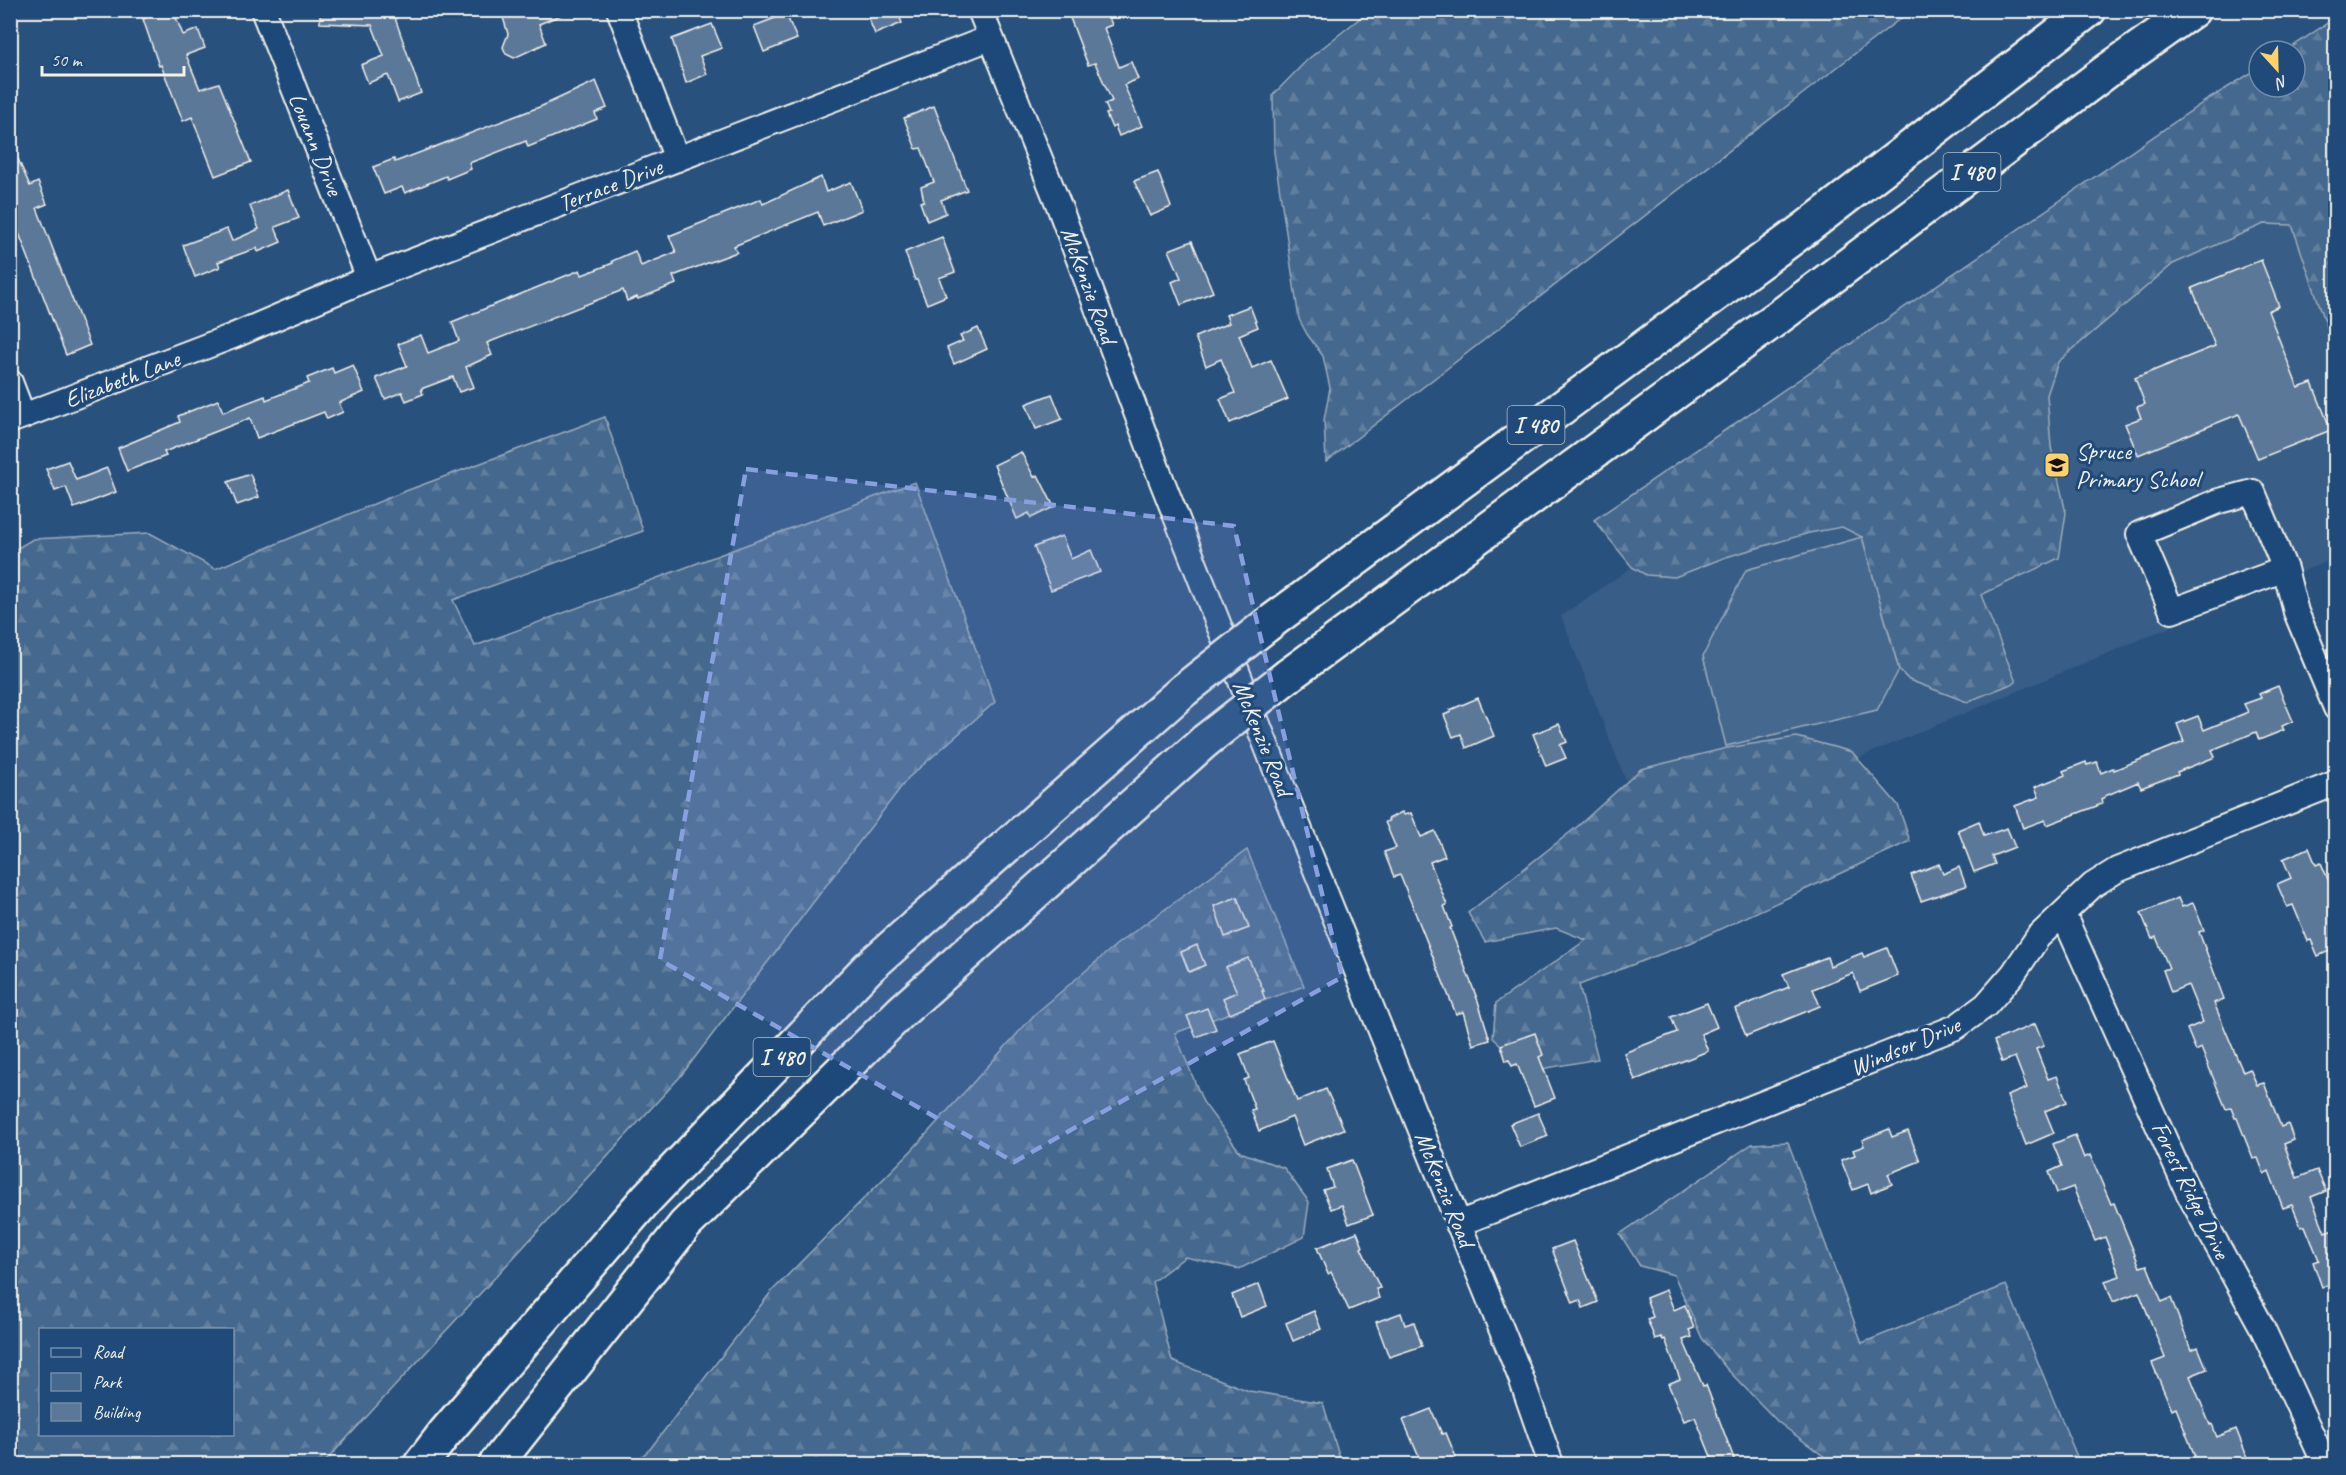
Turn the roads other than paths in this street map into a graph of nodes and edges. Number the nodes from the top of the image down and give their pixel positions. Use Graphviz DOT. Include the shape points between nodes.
graph roads {
  1 [pos="263,10"];
  2 [pos="619,10"];
  3 [pos="980,10"];
  4 [pos="2090,10"];
  5 [pos="2193,10"];
  6 [pos="2207,10"];
  7 [pos="2157,36"];
  8 [pos="990,38"];
  9 [pos="677,159"];
  10 [pos="369,278"];
  11 [pos="233,336"];
  12 [pos="10,382"];
  13 [pos="17,418"];
  14 [pos="2285,569"];
  15 [pos="2336,708"];
  16 [pos="2336,783"];
  17 [pos="2063,914"];
  18 [pos="1458,1224"];
  19 [pos="421,1464"];
  20 [pos="496,1464"];
  21 [pos="1551,1464"];
  22 [pos="2325,1464"];
  1 -- 10 [label="street, Louann Drive"];
  2 -- 9 [label="street"];
  3 -- 8 [label="street, McKenzie Road"];
  4 -- 19 [label="highway, I 480, bridge" via="1806,228 1184,690 868,968 647,1198"];
  5 -- 7 [label="highway, I 480"];
  6 -- 7 [label="highway"];
  7 -- 20 [label="highway, I 480, bridge" via="1288,675 1205,741 902,1011 685,1225"];
  8 -- 9 [label="street, Terrace Drive"];
  8 -- 18 [label="street, McKenzie Road"];
  9 -- 10 [label="street, Terrace Drive"];
  10 -- 11 [label="street, Terrace Drive"];
  11 -- 13 [label="street, Elizabeth Lane"];
  12 -- 13 [label="street"];
  14 -- 14 [label="street" via="2253,492 2219,501 2139,534 2172,611"];
  14 -- 15 [label="street" via="2296,612"];
  16 -- 17 [label="street, Windsor Drive" via="2117,870 2093,885"];
  17 -- 18 [label="street, Windsor Drive" via="2038,937 1986,1005 1956,1028"];
  17 -- 22 [label="street, Forest Ridge Drive" via="2188,1192 2262,1327"];
  18 -- 21 [label="street, McKenzie Road" via="1521,1378"];
}
